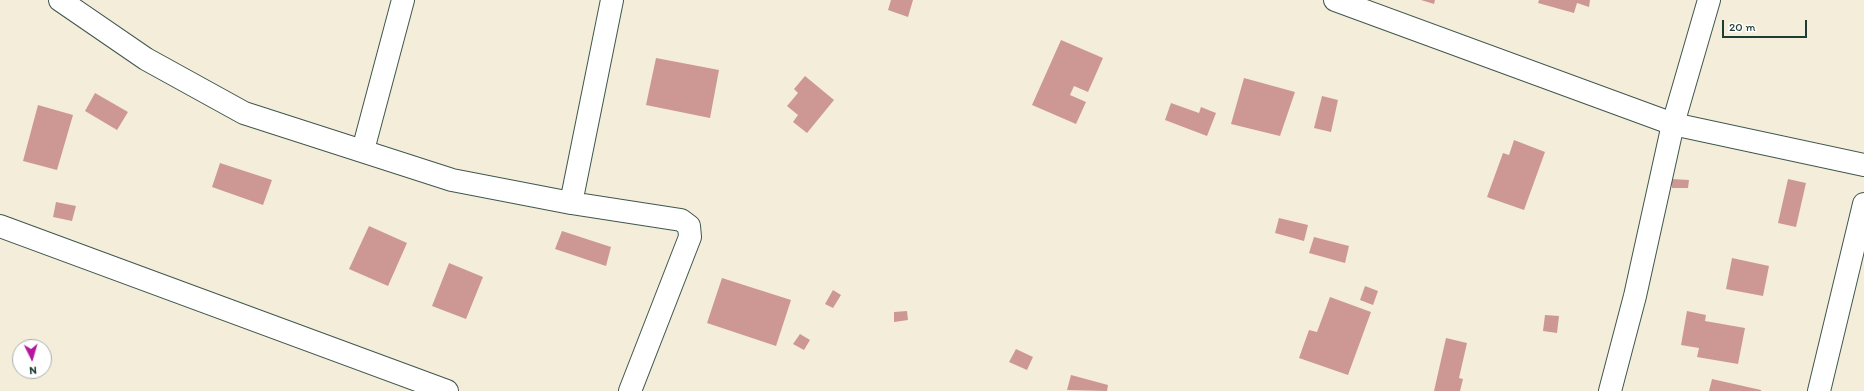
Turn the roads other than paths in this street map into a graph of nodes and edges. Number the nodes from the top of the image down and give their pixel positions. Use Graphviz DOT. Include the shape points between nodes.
graph roads {
  1 [pos="60,0"];
  2 [pos="403,0"];
  3 [pos="612,0"];
  4 [pos="1335,0"];
  5 [pos="1709,0"];
  6 [pos="1673,124"];
  7 [pos="364,150"];
  8 [pos="1864,165"];
  9 [pos="571,203"];
  10 [pos="1864,204"];
  11 [pos="0,226"];
  12 [pos="447,391"];
  13 [pos="630,391"];
  14 [pos="1610,391"];
  15 [pos="1819,391"];
  1 -- 7 [label="street" via="146,59 244,113"];
  2 -- 7 [label="street"];
  3 -- 9 [label="street"];
  4 -- 6 [label="street"];
  5 -- 6 [label="street"];
  6 -- 8 [label="street"];
  6 -- 14 [label="street" via="1635,296"];
  7 -- 9 [label="street" via="452,180"];
  9 -- 13 [label="street" via="681,220 690,226 690,237"];
  10 -- 15 [label="street"];
  11 -- 12 [label="street"];
}
